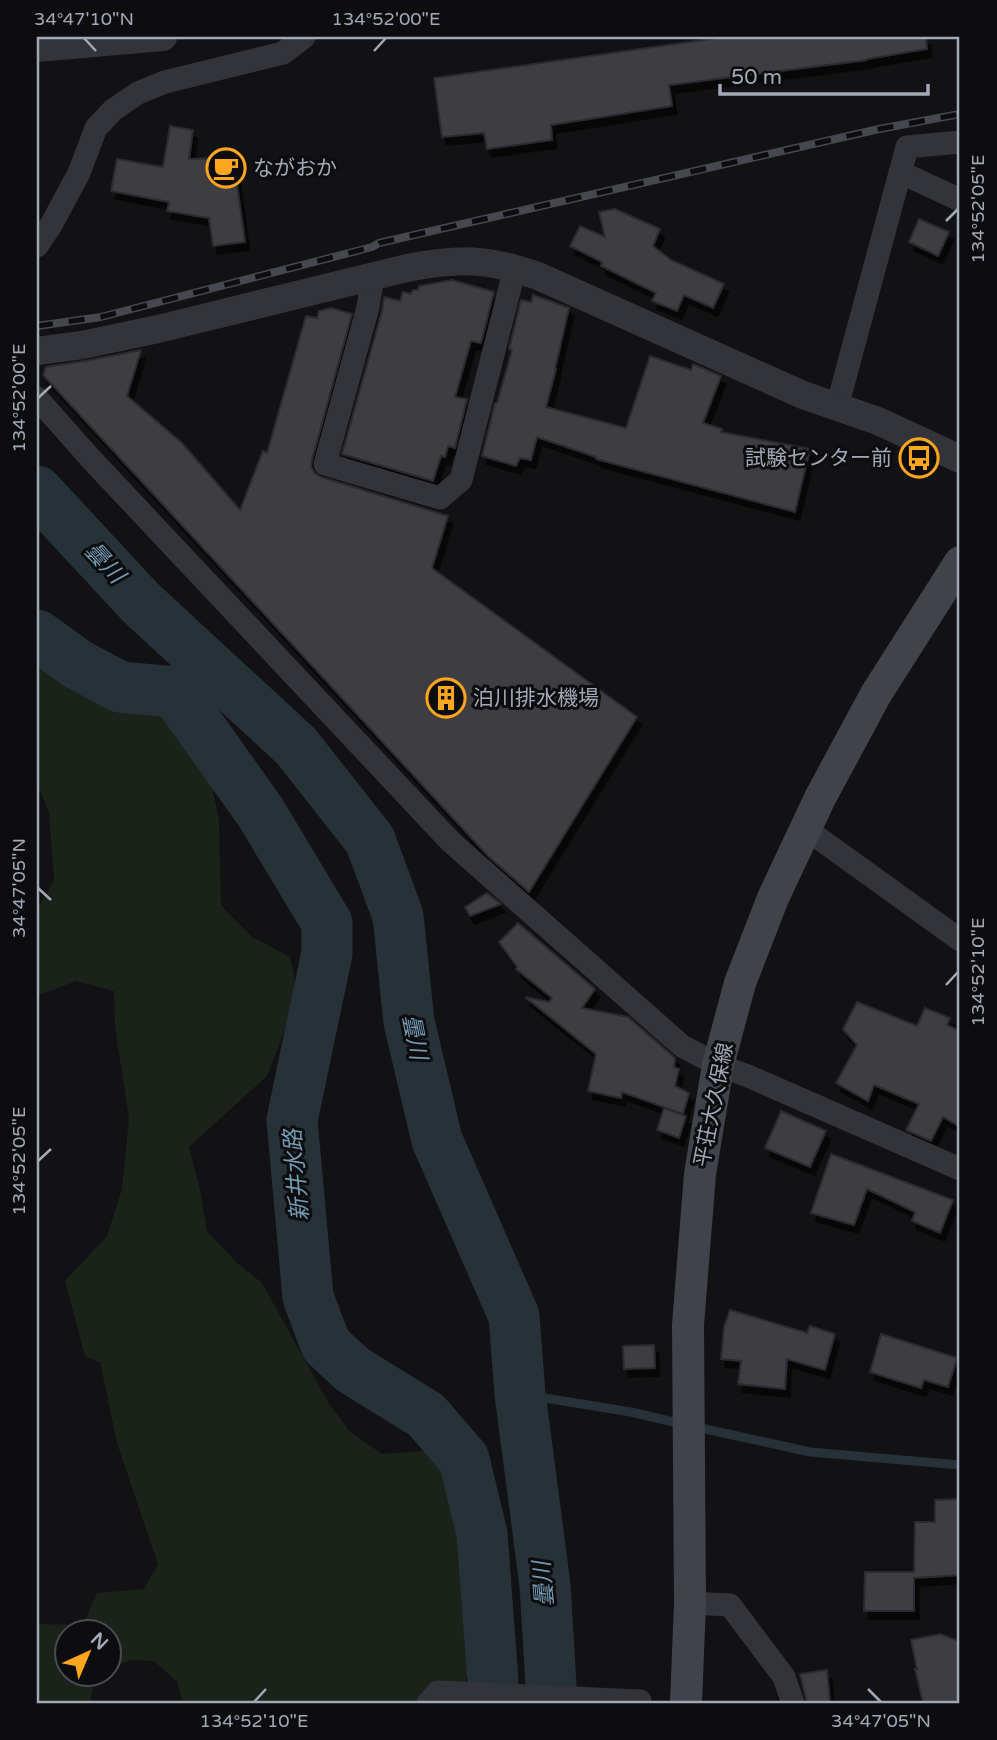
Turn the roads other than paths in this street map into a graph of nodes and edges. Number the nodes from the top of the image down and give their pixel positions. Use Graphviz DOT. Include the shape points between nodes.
graph roads {
  1 [pos="163,37"];
  2 [pos="304,37"];
  3 [pos="37,48"];
  4 [pos="960,142"];
  5 [pos="900,172"];
  6 [pos="960,200"];
  7 [pos="37,246"];
  8 [pos="515,268"];
  9 [pos="373,276"];
  10 [pos="37,351"];
  11 [pos="37,398"];
  12 [pos="837,407"];
  13 [pos="960,459"];
  14 [pos="960,562"];
  15 [pos="806,829"];
  16 [pos="960,940"];
  17 [pos="718,1065"];
  18 [pos="960,1169"];
  19 [pos="690,1603"];
  20 [pos="433,1697"];
  21 [pos="640,1702"];
  22 [pos="686,1703"];
  23 [pos="793,1703"];
  1 -- 3 [label="street"];
  2 -- 7 [label="street" via="283,53 165,82 113,110 96,128 79,173"];
  4 -- 5 [label="street" via="907,148"];
  5 -- 6 [label="street"];
  5 -- 12 [label="street"];
  8 -- 9 [label="street" via="485,262 440,262"];
  8 -- 9 [label="street" via="461,480 440,498 325,464"];
  8 -- 12 [label="street"];
  9 -- 10 [label="street" via="158,329"];
  11 -- 17 [label="street" via="451,842 682,1046"];
  12 -- 13 [label="street"];
  14 -- 15 [label="main road, 平荘大久保線" via="876,694"];
  15 -- 16 [label="street"];
  15 -- 17 [label="main road, 平荘大久保線" via="740,983"];
  17 -- 18 [label="street"];
  17 -- 19 [label="main road, 平荘大久保線" via="700,1174 688,1325"];
  19 -- 22 [label="main road, 平荘大久保線"];
  19 -- 23 [label="street" via="730,1605 784,1677"];
  20 -- 21 [label="street"];
}
